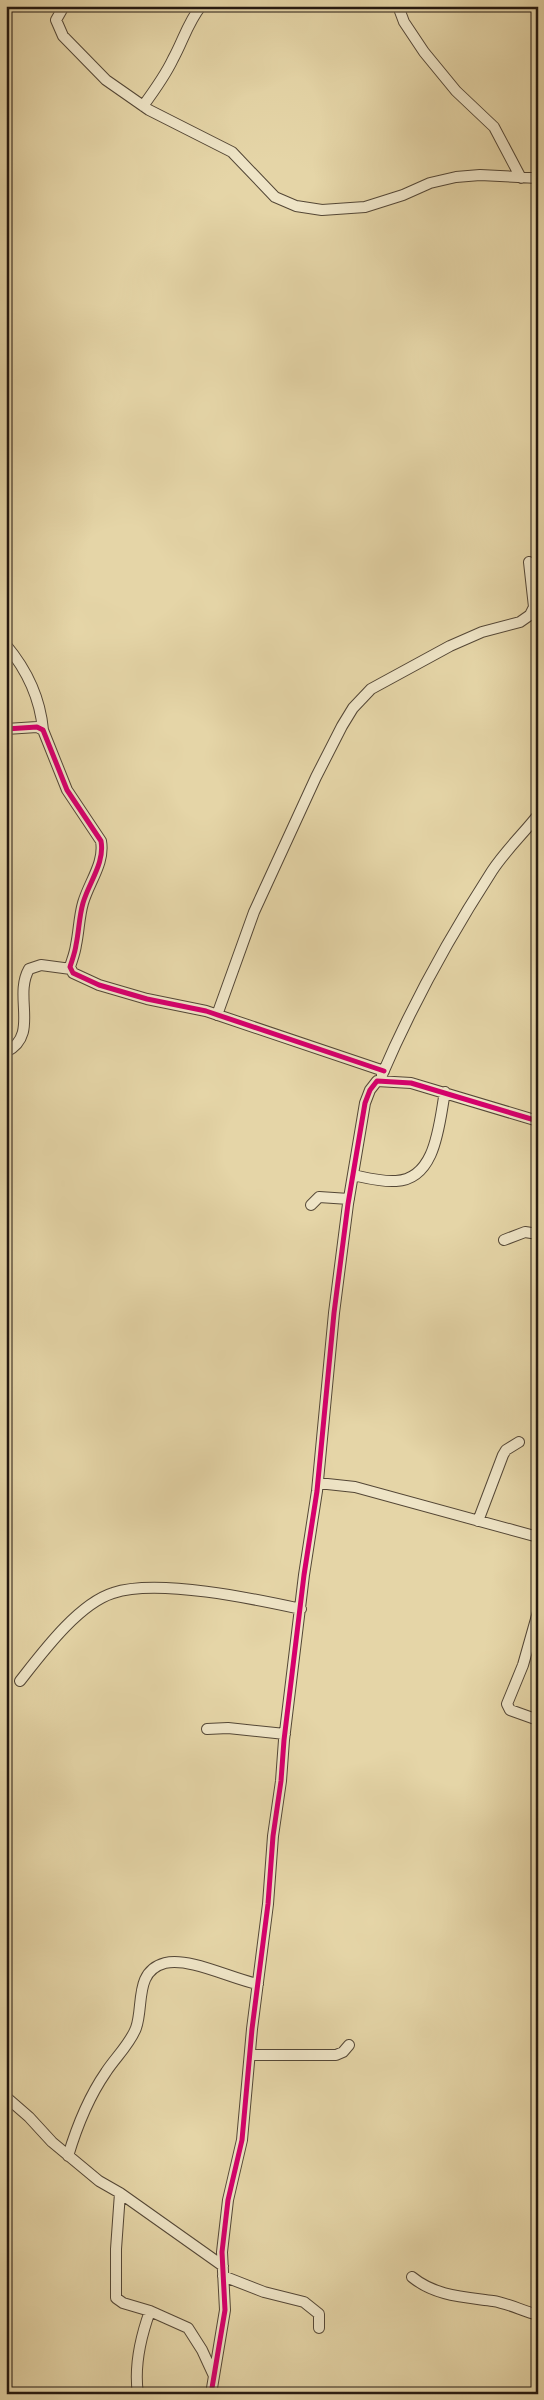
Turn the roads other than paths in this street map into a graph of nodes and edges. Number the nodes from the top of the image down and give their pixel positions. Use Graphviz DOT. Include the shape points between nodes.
graph roads {
  1 [pos="64,6"];
  2 [pos="201,6"];
  3 [pos="398,6"];
  4 [pos="143,106"];
  5 [pos="521,178"];
  6 [pos="538,178"];
  7 [pos="529,562"];
  8 [pos="6,645"];
  9 [pos="6,729"];
  10 [pos="43,730"];
  11 [pos="538,815"];
  12 [pos="71,969"];
  13 [pos="216,1015"];
  14 [pos="6,1052"];
  15 [pos="381,1076"];
  16 [pos="445,1092"];
  17 [pos="538,1122"];
  18 [pos="353,1175"];
  19 [pos="349,1199"];
  20 [pos="311,1205"];
  21 [pos="538,1234"];
  22 [pos="504,1240"];
  23 [pos="519,1442"];
  24 [pos="318,1483"];
  25 [pos="478,1521"];
  26 [pos="538,1537"];
  27 [pos="301,1609"];
  28 [pos="538,1612"];
  29 [pos="535,1631"];
  30 [pos="20,1681"];
  31 [pos="538,1720"];
  32 [pos="207,1729"];
  33 [pos="285,1734"];
  34 [pos="258,1984"];
  35 [pos="350,2045"];
  36 [pos="250,2054"];
  37 [pos="6,2098"];
  38 [pos="68,2156"];
  39 [pos="120,2193"];
  40 [pos="223,2271"];
  41 [pos="412,2277"];
  42 [pos="150,2311"];
  43 [pos="538,2315"];
  44 [pos="319,2328"];
  45 [pos="214,2376"];
  46 [pos="138,2394"];
  47 [pos="211,2394"];
  1 -- 4 [label="street" via="56,20 63,36 106,80"];
  2 -- 4 [label="street" via="158,86"];
  3 -- 5 [label="street" via="404,22 424,52 456,91 494,127"];
  4 -- 5 [label="street" via="232,152 275,198 296,206 322,210 365,207 456,177"];
  5 -- 6 [label="street"];
  7 -- 13 [label="street" via="534,607 530,615 520,622 482,632 450,646 371,689 353,708 316,777 254,912"];
  8 -- 10 [label="street" via="30,680 39,701"];
  9 -- 10 [label="street" via="37,727"];
  10 -- 12 [label="street" via="61,780 98,832 103,849 82,905"];
  11 -- 15 [label="street" via="503,856 464,914"];
  12 -- 13 [label="street" via="81,978 99,985"];
  12 -- 14 [label="street" via="41,966 29,969 24,978 24,1035 16,1047"];
  13 -- 15 [label="street"];
  15 -- 16 [label="street"];
  15 -- 18 [label="street" via="365,1103"];
  16 -- 17 [label="street"];
  16 -- 18 [label="street" via="435,1143 423,1166 398,1181"];
  18 -- 19 [label="street"];
  19 -- 20 [label="street" via="319,1197"];
  19 -- 24 [label="street" via="334,1313"];
  21 -- 22 [label="street" via="525,1232"];
  23 -- 25 [label="street" via="503,1455"];
  24 -- 25 [label="street" via="355,1486"];
  24 -- 27 [label="street"];
  25 -- 26 [label="street"];
  27 -- 30 [label="street" via="186,1591 131,1589 112,1593 89,1606 66,1627"];
  27 -- 33 [label="street"];
  28 -- 29 [label="street"];
  29 -- 31 [label="street" via="507,1704 510,1710"];
  32 -- 33 [label="street"];
  33 -- 34 [label="street"];
  34 -- 36 [label="street"];
  34 -- 38 [label="street" via="188,1964 165,1963 155,1968 140,1992 136,2028 84,2109"];
  35 -- 36 [label="street" via="336,2055"];
  36 -- 40 [label="street" via="242,2140 226,2217"];
  37 -- 38 [label="street" via="29,2116"];
  38 -- 39 [label="street"];
  39 -- 40 [label="street"];
  39 -- 42 [label="street" via="114,2292 123,2303"];
  40 -- 44 [label="street" via="264,2292 304,2302 318,2314"];
  40 -- 45 [label="street" via="225,2310"];
  41 -- 43 [label="street" via="432,2290 468,2300 492,2301"];
  42 -- 45 [label="street" via="188,2328"];
  42 -- 46 [label="street" via="141,2338 136,2375"];
  45 -- 47 [label="street"];
}
